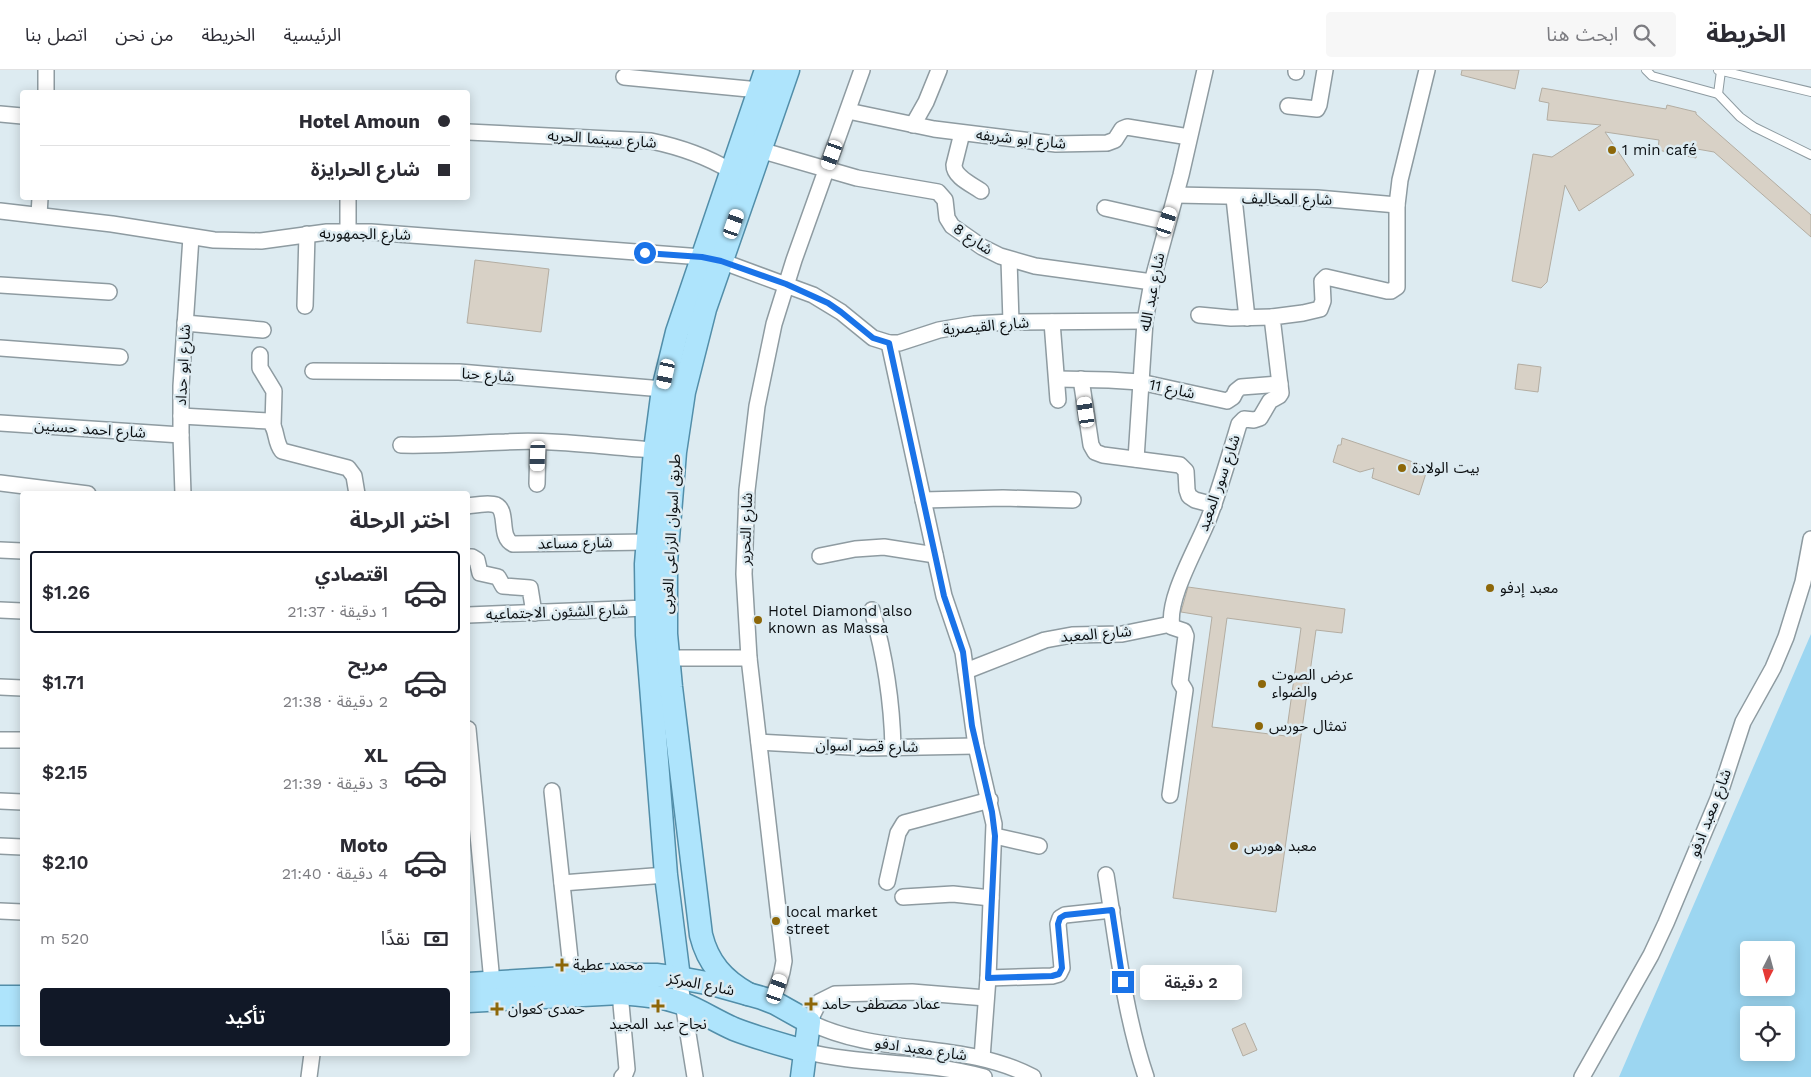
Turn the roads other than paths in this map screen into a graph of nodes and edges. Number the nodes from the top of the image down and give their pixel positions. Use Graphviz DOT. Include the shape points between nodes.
graph roads {
  1 [pos="46,70"];
  2 [pos="788,70"];
  3 [pos="862,70"];
  4 [pos="939,70"];
  5 [pos="1205,70"];
  6 [pos="1325,70"];
  7 [pos="1427,70"];
  8 [pos="1646,70"];
  9 [pos="1720,70"];
  10 [pos="624,76"];
  11 [pos="694,77"];
  12 [pos="763,80"];
  13 [pos="46,90"];
  14 [pos="1811,92"];
  15 [pos="1718,94"];
  16 [pos="1288,106"];
  17 [pos="848,111"];
  18 [pos="0,114"];
  19 [pos="20,116"];
  20 [pos="913,125"];
  21 [pos="470,132"];
  22 [pos="962,133"];
  23 [pos="1189,137"];
  24 [pos="760,150"];
  25 [pos="1811,155"];
  26 [pos="827,170"];
  27 [pos="731,171"];
  28 [pos="981,191"];
  29 [pos="1176,195"];
  30 [pos="1234,198"];
  31 [pos="40,200"];
  32 [pos="348,200"];
  33 [pos="1397,206"];
  34 [pos="1105,208"];
  35 [pos="0,211"];
  36 [pos="39,216"];
  37 [pos="1167,222"];
  38 [pos="348,232"];
  39 [pos="308,234"];
  40 [pos="191,237"];
  41 [pos="711,259"];
  42 [pos="1009,260"];
  43 [pos="1152,282"];
  44 [pos="786,284"];
  45 [pos="0,285"];
  46 [pos="109,292"];
  47 [pos="305,306"];
  48 [pos="1199,315"];
  49 [pos="1272,317"];
  50 [pos="1248,318"];
  51 [pos="1144,321"];
  52 [pos="1011,322"];
  53 [pos="1052,322"];
  54 [pos="185,323"];
  55 [pos="263,330"];
  56 [pos="889,343"];
  57 [pos="0,348"];
  58 [pos="260,355"];
  59 [pos="120,357"];
  60 [pos="313,371"];
  61 [pos="1081,379"];
  62 [pos="1057,380"];
  63 [pos="1140,382"];
  64 [pos="1280,384"];
  65 [pos="663,389"];
  66 [pos="1058,400"];
  67 [pos="181,416"];
  68 [pos="668,421"];
  69 [pos="0,423"];
  70 [pos="273,425"];
  71 [pos="181,435"];
  72 [pos="538,442"];
  73 [pos="401,445"];
  74 [pos="655,450"];
  75 [pos="1136,459"];
  76 [pos="0,483"];
  77 [pos="536,484"];
  78 [pos="64,491"];
  79 [pos="183,491"];
  80 [pos="356,491"];
  81 [pos="923,500"];
  82 [pos="1073,500"];
  83 [pos="1214,505"];
  84 [pos="470,506"];
  85 [pos="1811,539"];
  86 [pos="647,542"];
  87 [pos="0,550"];
  88 [pos="20,551"];
  89 [pos="935,555"];
  90 [pos="820,556"];
  91 [pos="470,557"];
  92 [pos="1807,583"];
  93 [pos="646,608"];
  94 [pos="0,610"];
  95 [pos="872,610"];
  96 [pos="20,611"];
  97 [pos="534,613"];
  98 [pos="470,615"];
  99 [pos="1171,624"];
  100 [pos="668,658"];
  101 [pos="749,658"];
  102 [pos="966,671"];
  103 [pos="0,688"];
  104 [pos="20,688"];
  105 [pos="0,740"];
  106 [pos="20,740"];
  107 [pos="759,742"];
  108 [pos="976,746"];
  109 [pos="893,748"];
  110 [pos="470,750"];
  111 [pos="552,791"];
  112 [pos="1170,795"];
  113 [pos="990,800"];
  114 [pos="0,802"];
  115 [pos="20,802"];
  116 [pos="995,836"];
  117 [pos="0,846"];
  118 [pos="20,846"];
  119 [pos="1040,846"];
  120 [pos="666,875"];
  121 [pos="1106,875"];
  122 [pos="888,882"];
  123 [pos="562,883"];
  124 [pos="903,897"];
  125 [pos="992,898"];
  126 [pos="1112,910"];
  127 [pos="0,912"];
  128 [pos="20,912"];
  129 [pos="572,978"];
  130 [pos="679,978"];
  131 [pos="988,978"];
  132 [pos="492,982"];
  133 [pos="470,984"];
  134 [pos="620,993"];
  135 [pos="748,994"];
  136 [pos="0,997"];
  137 [pos="20,997"];
  138 [pos="986,998"];
  139 [pos="770,1001"];
  140 [pos="470,1002"];
  141 [pos="682,1004"];
  142 [pos="0,1014"];
  143 [pos="20,1014"];
  144 [pos="809,1022"];
  145 [pos="804,1051"];
  146 [pos="312,1056"];
  147 [pos="982,1058"];
  148 [pos="924,1071"];
  149 [pos="309,1077"];
  150 [pos="622,1077"];
  151 [pos="695,1077"];
  152 [pos="802,1077"];
  153 [pos="984,1077"];
  154 [pos="1033,1077"];
  155 [pos="1146,1077"];
  156 [pos="1582,1077"];
  1 -- 13 [label="street"];
  2 -- 24 [label="main road, طريق اسوان الزراعى الغربى"];
  3 -- 17 [label="street, شارع التحرير"];
  4 -- 20 [label="street"];
  5 -- 23 [label="street, شارع عبد الله"];
  6 -- 16 [label="street" via="1318,107 1312,110"];
  7 -- 33 [label="street"];
  8 -- 15 [label="lane" via="1652,76"];
  9 -- 14 [label="lane"];
  9 -- 15 [label="lane"];
  10 -- 11 [label="street"];
  11 -- 12 [label="street"];
  12 -- 27 [label="main road, طريق اسوان الزراعى الغربى"];
  15 -- 25 [label="lane" via="1747,123"];
  17 -- 20 [label="street, شارع ابو شريفه"];
  17 -- 26 [label="street, شارع التحرير"];
  18 -- 19 [label="street"];
  20 -- 22 [label="street, شارع ابو شريفه"];
  21 -- 27 [label="street, شارع سينما الحريه" via="651,141 701,155"];
  22 -- 23 [label="street, شارع ابو شريفه" via="1056,144 1090,144 1111,142 1127,126"];
  22 -- 28 [label="street" via="954,170"];
  23 -- 29 [label="street, شارع عبد الله"];
  24 -- 26 [label="street, شارع 8"];
  24 -- 41 [label="main road, طريق اسوان الزراعى الغربى"];
  26 -- 42 [label="street, شارع 8" via="938,192 945,200 947,218 952,226 982,247"];
  26 -- 44 [label="street, شارع التحرير"];
  27 -- 41 [label="main road, طريق اسوان الزراعى الغربى"];
  29 -- 30 [label="street, شارع المخاليف"];
  29 -- 37 [label="street, شارع عبد الله"];
  30 -- 33 [label="street, شارع المخاليف" via="1317,198"];
  30 -- 50 [label="street"];
  31 -- 36 [label="street"];
  32 -- 38 [label="street"];
  33 -- 49 [label="street" via="1398,283 1394,290 1326,278 1322,281 1320,309"];
  34 -- 37 [label="street"];
  35 -- 36 [label="street, شارع الجمهوريه"];
  36 -- 40 [label="street, شارع الجمهوريه"];
  37 -- 43 [label="street, شارع عبد الله"];
  38 -- 39 [label="street, شارع الجمهوريه"];
  38 -- 41 [label="street, شارع الجمهوريه"];
  39 -- 40 [label="street, شارع الجمهوريه" via="253,241"];
  39 -- 47 [label="street"];
  40 -- 54 [label="street, شارع ابو حداد"];
  41 -- 44 [label="street"];
  41 -- 65 [label="main road, طريق اسوان الزراعى الغربى" via="677,332"];
  41 -- 68 [label="main road, طريق اسوان الزراعى الغربى" via="697,336"];
  42 -- 43 [label="street, شارع 8"];
  42 -- 52 [label="street"];
  43 -- 51 [label="street, شارع عبد الله"];
  44 -- 56 [label="street" via="828,303 873,338"];
  44 -- 101 [label="street, شارع التحرير" via="763,373 751,448 744,574"];
  45 -- 46 [label="street"];
  48 -- 50 [label="street"];
  49 -- 50 [label="street"];
  49 -- 64 [label="street"];
  51 -- 53 [label="street, شارع القيصرية"];
  51 -- 63 [label="street, شارع عبد الله"];
  52 -- 53 [label="street, شارع القيصرية"];
  52 -- 56 [label="street, شارع القيصرية" via="955,327"];
  53 -- 62 [label="street"];
  54 -- 55 [label="street"];
  54 -- 67 [label="street, شارع ابو حداد"];
  56 -- 81 [label="street"];
  57 -- 59 [label="street"];
  58 -- 70 [label="street" via="260,368 274,392"];
  60 -- 65 [label="street, شارع حنا" via="459,372"];
  61 -- 62 [label="street, شارع 11"];
  61 -- 63 [label="street, شارع 11"];
  61 -- 75 [label="street" via="1092,449 1103,455"];
  62 -- 66 [label="street"];
  63 -- 64 [label="street, شارع 11" via="1227,401 1241,387"];
  63 -- 75 [label="street, شارع عبد الله"];
  64 -- 83 [label="street, شارع سور المعبد" via="1280,396 1270,401 1260,418 1244,419 1239,424"];
  65 -- 68 [label="main road, طريق اسوان الزراعى الغربى"];
  67 -- 70 [label="street" via="263,420"];
  67 -- 71 [label="street, شارع ابو حداد"];
  68 -- 74 [label="main road, طريق اسوان الزراعى الغربى"];
  68 -- 100 [label="main road, طريق اسوان الزراعى الغربى" via="665,607"];
  69 -- 71 [label="street, شارع احمد حسنين"];
  70 -- 80 [label="street" via="276,442 282,450 348,468 354,476"];
  71 -- 79 [label="street, شارع ابو حداد"];
  72 -- 73 [label="street"];
  72 -- 74 [label="street"];
  72 -- 77 [label="street"];
  74 -- 86 [label="main road, طريق اسوان الزراعى الغربى"];
  75 -- 83 [label="street" via="1183,466 1189,496"];
  76 -- 78 [label="street"];
  81 -- 82 [label="street"];
  81 -- 89 [label="street"];
  83 -- 99 [label="street, شارع سور المعبد" via="1182,578"];
  84 -- 86 [label="street, شارع مساعد" via="498,506 506,537 517,545"];
  85 -- 92 [label="street, شارع معبد ادفو"];
  86 -- 93 [label="main road, طريق اسوان الزراعى الغربى"];
  87 -- 88 [label="street"];
  89 -- 90 [label="street" via="884,547"];
  89 -- 102 [label="street"];
  91 -- 97 [label="street" via="477,560 480,573 498,577 503,586 530,588"];
  92 -- 156 [label="street, شارع معبد ادفو" via="1780,652 1743,722 1718,799 1666,923"];
  93 -- 97 [label="street, شارع الشئون الاجتماعيه"];
  93 -- 120 [label="main road, طريق اسوان الزراعى الغربى"];
  94 -- 96 [label="street"];
  95 -- 109 [label="street" via="891,697"];
  97 -- 98 [label="street, شارع الشئون الاجتماعيه"];
  99 -- 102 [label="street, شارع المعبد" via="1122,634 1072,635 1045,640"];
  99 -- 112 [label="street" via="1184,631 1186,636 1180,682 1185,690"];
  100 -- 101 [label="street"];
  100 -- 135 [label="main road, طريق اسوان الزراعى الغربى" via="701,935 717,970"];
  101 -- 107 [label="street, شارع التحرير"];
  102 -- 108 [label="street"];
  103 -- 104 [label="street"];
  105 -- 106 [label="street"];
  107 -- 109 [label="street, شارع قصر اسوان"];
  107 -- 139 [label="street, شارع التحرير" via="784,961 782,975"];
  108 -- 109 [label="street, شارع قصر اسوان"];
  108 -- 113 [label="street"];
  110 -- 132 [label="street"];
  111 -- 123 [label="street"];
  113 -- 116 [label="street"];
  113 -- 122 [label="street" via="904,823 898,833"];
  114 -- 115 [label="street"];
  116 -- 119 [label="street"];
  116 -- 125 [label="street"];
  117 -- 118 [label="street"];
  120 -- 123 [label="street"];
  120 -- 130 [label="main road, طريق اسوان الزراعى الغربى"];
  121 -- 126 [label="street"];
  123 -- 129 [label="street"];
  124 -- 125 [label="street" via="953,894"];
  125 -- 131 [label="street"];
  126 -- 131 [label="street" via="1060,918 1062,968 1059,974"];
  126 -- 155 [label="street" via="1128,1009"];
  127 -- 128 [label="street"];
  129 -- 130 [label="main road, شارع المركز" via="635,975"];
  129 -- 132 [label="main road, شارع المركز"];
  130 -- 135 [label="main road, شارع المركز"];
  130 -- 141 [label="street"];
  131 -- 138 [label="street"];
  132 -- 133 [label="main road, شارع المركز"];
  134 -- 140 [label="main road, شارع المركز"];
  134 -- 141 [label="main road, شارع المركز" via="664,998"];
  134 -- 150 [label="street" via="627,1069"];
  135 -- 139 [label="main road, شارع المركز"];
  136 -- 137 [label="main road"];
  138 -- 144 [label="street" via="912,992 834,994 819,1002"];
  138 -- 147 [label="street"];
  139 -- 144 [label="main road, شارع المركز"];
  141 -- 145 [label="main road, شارع المركز" via="732,1028"];
  141 -- 151 [label="street"];
  142 -- 143 [label="main road"];
  144 -- 145 [label="main road"];
  144 -- 147 [label="street, شارع معبد ادفو" via="858,1039"];
  145 -- 148 [label="street, شارع معبد ادفو"];
  145 -- 152 [label="main road"];
  146 -- 149 [label="street"];
  147 -- 154 [label="street, شارع معبد ادفو"];
  148 -- 153 [label="street, شارع معبد ادفو"];
}
